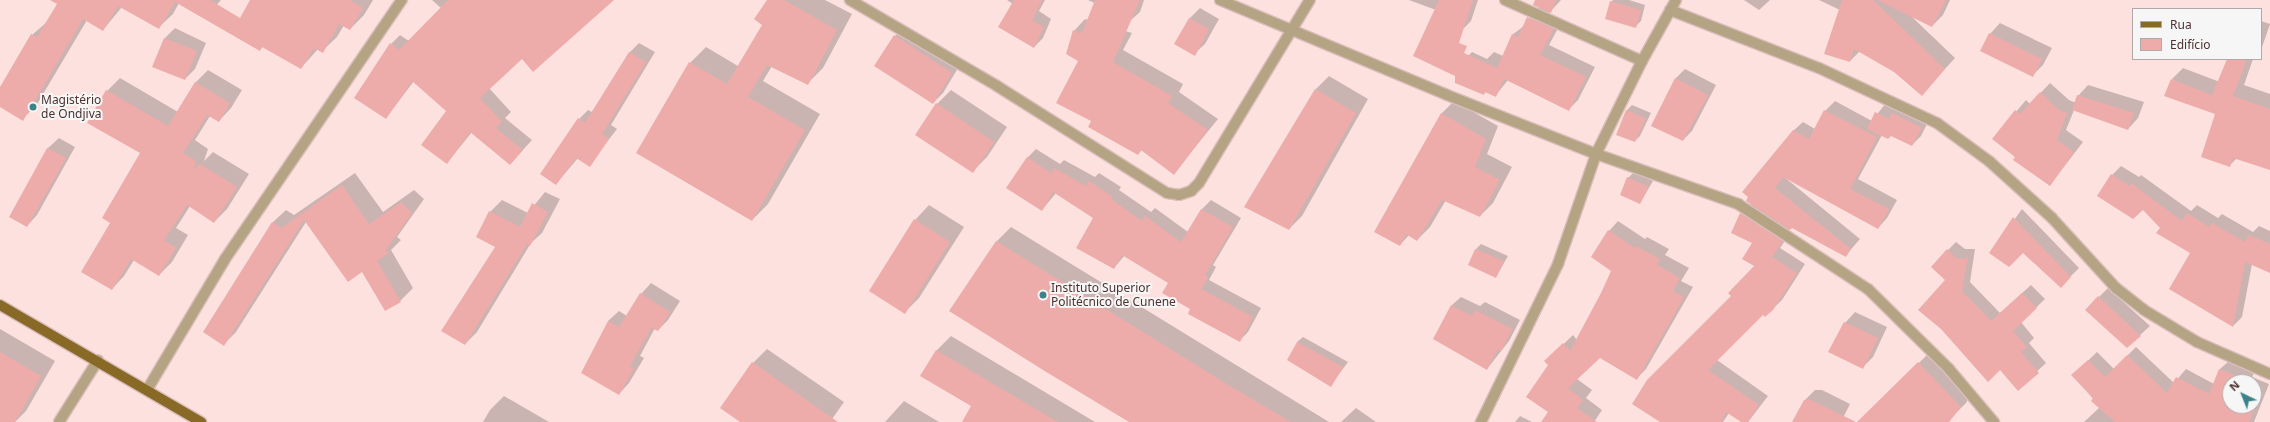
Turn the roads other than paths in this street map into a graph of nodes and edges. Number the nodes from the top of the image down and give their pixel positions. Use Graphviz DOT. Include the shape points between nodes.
graph roads {
  1 [pos="402,0"];
  2 [pos="850,0"];
  3 [pos="1220,0"];
  4 [pos="1310,0"];
  5 [pos="1505,0"];
  6 [pos="1676,0"];
  7 [pos="1670,10"];
  8 [pos="1291,28"];
  9 [pos="1642,61"];
  10 [pos="1596,154"];
  11 [pos="0,305"];
  12 [pos="98,360"];
  13 [pos="2270,374"];
  14 [pos="147,390"];
  15 [pos="59,422"];
  16 [pos="201,422"];
  17 [pos="1481,422"];
  18 [pos="1994,422"];
  1 -- 14 [label="street" via="225,259"];
  2 -- 8 [label="street" via="996,86 1167,193 1179,195 1191,191 1199,183"];
  3 -- 8 [label="street"];
  4 -- 8 [label="street"];
  5 -- 9 [label="street"];
  6 -- 7 [label="street"];
  7 -- 9 [label="street"];
  7 -- 13 [label="street" via="1819,68 1937,123 1989,161 2052,218 2116,288 2144,310 2197,342"];
  8 -- 10 [label="street" via="1447,95"];
  9 -- 10 [label="street"];
  10 -- 17 [label="street" via="1558,264"];
  10 -- 18 [label="street" via="1738,204 1868,289 1949,369"];
  11 -- 12 [label="main road"];
  12 -- 14 [label="main road"];
  12 -- 15 [label="street"];
  14 -- 16 [label="main road"];
}
